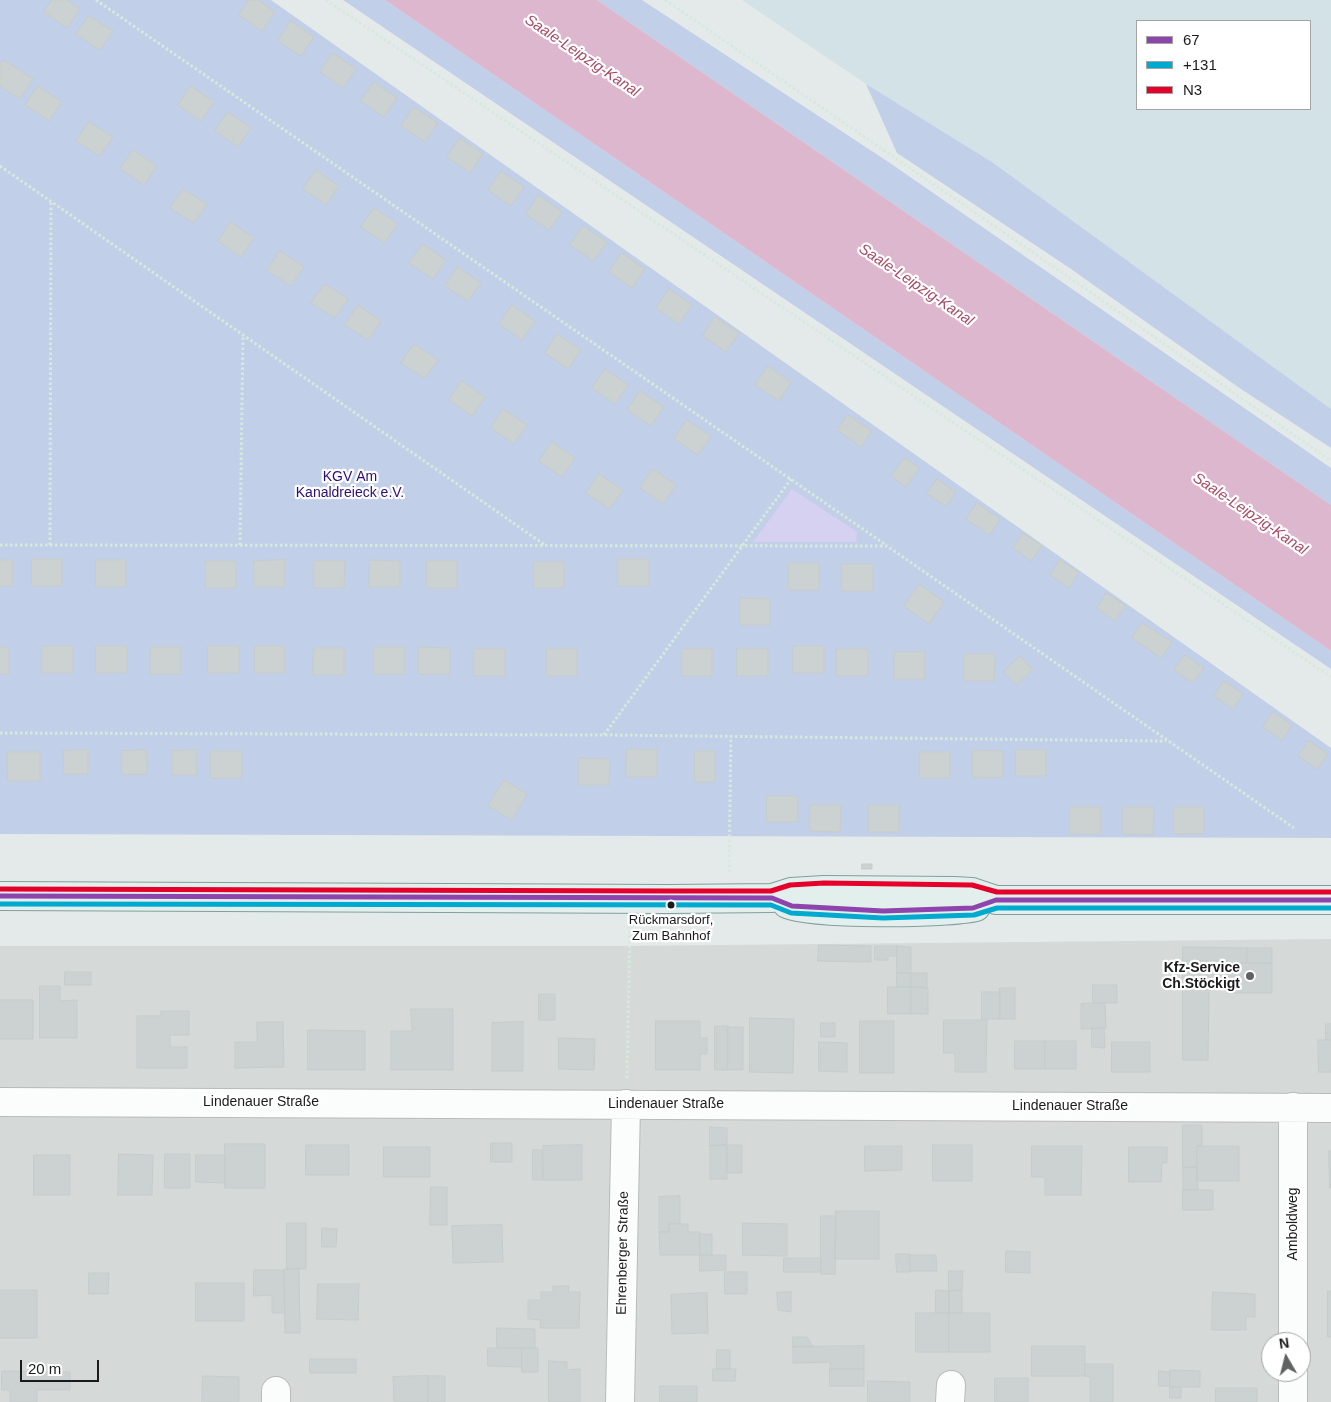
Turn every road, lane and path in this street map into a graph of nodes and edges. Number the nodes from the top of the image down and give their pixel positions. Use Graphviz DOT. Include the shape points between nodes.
graph roads {
  1 [pos="96,0"];
  2 [pos="326,0"];
  3 [pos="665,0"];
  4 [pos="0,166"];
  5 [pos="51,202"];
  6 [pos="243,335"];
  7 [pos="1331,461"];
  8 [pos="791,479"];
  9 [pos="0,545"];
  10 [pos="50,545"];
  11 [pos="240,545"];
  12 [pos="546,545"];
  13 [pos="742,546"];
  14 [pos="887,546"];
  15 [pos="1331,678"];
  16 [pos="0,733"];
  17 [pos="604,734"];
  18 [pos="731,736"];
  19 [pos="1166,741"];
  20 [pos="1294,828"];
  21 [pos="0,896"];
  22 [pos="729,898"];
  23 [pos="630,899"];
  24 [pos="1331,900"];
  25 [pos="0,1102"];
  26 [pos="626,1104"];
  27 [pos="1293,1107"];
  28 [pos="1331,1108"];
  29 [pos="1293,1332"];
  30 [pos="1293,1382"];
  31 [pos="620,1402"];
  32 [pos="1293,1402"];
  1 -- 8 [label="path"];
  2 -- 15 [label="path"];
  3 -- 7 [label="path"];
  4 -- 5 [label="path"];
  5 -- 6 [label="path"];
  5 -- 10 [label="path"];
  6 -- 11 [label="path"];
  6 -- 12 [label="path"];
  8 -- 13 [label="path"];
  8 -- 14 [label="path"];
  9 -- 10 [label="path"];
  10 -- 11 [label="path"];
  11 -- 12 [label="path"];
  12 -- 13 [label="path"];
  13 -- 14 [label="path"];
  13 -- 17 [label="path"];
  14 -- 19 [label="path"];
  16 -- 17 [label="path"];
  17 -- 18 [label="path"];
  18 -- 19 [label="path"];
  18 -- 22 [label="path"];
  19 -- 20 [label="path"];
  21 -- 23 [label="main road"];
  22 -- 23 [label="main road"];
  22 -- 24 [label="main road" via="772,898 791,892 824,890 972,892 996,900"];
  23 -- 26 [label="path"];
  25 -- 26 [label="street, Lindenauer Straße"];
  26 -- 27 [label="street, Lindenauer Straße"];
  26 -- 31 [label="street, Ehrenberger Straße"];
  27 -- 28 [label="street, Lindenauer Straße"];
  27 -- 29 [label="street, Amboldweg"];
  30 -- 32 [label="street"];
}
